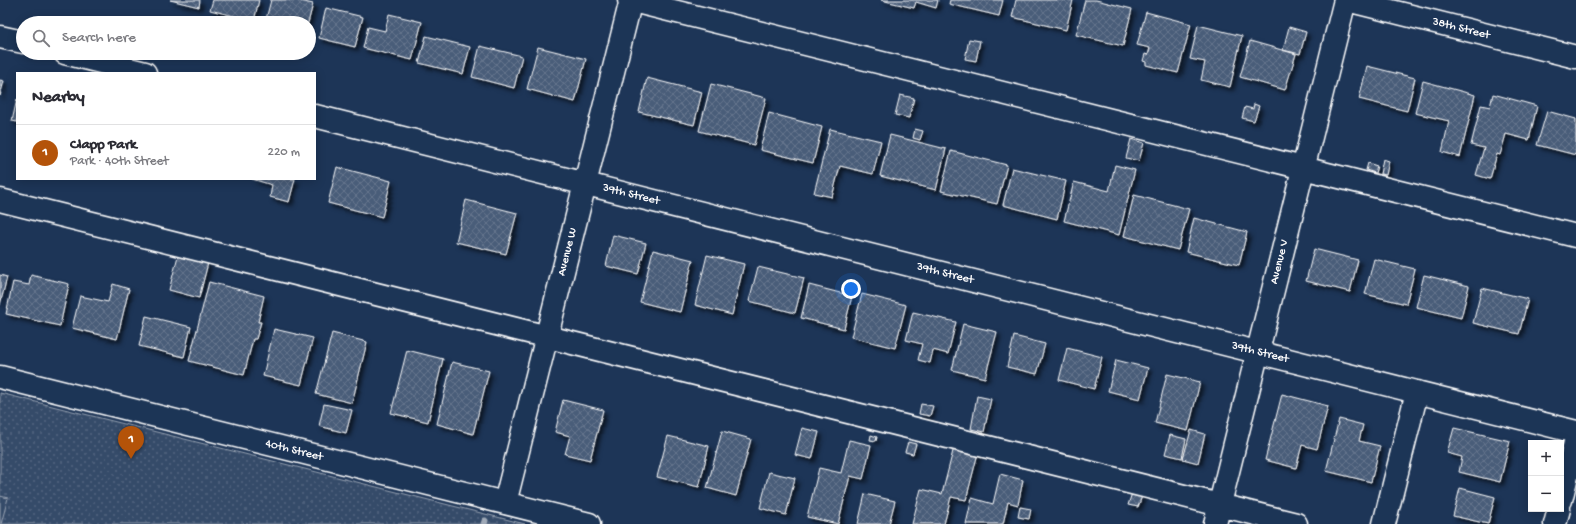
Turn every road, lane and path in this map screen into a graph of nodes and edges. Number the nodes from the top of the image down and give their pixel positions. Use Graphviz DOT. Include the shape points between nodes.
graph roads {
  1 [pos="630,0"];
  2 [pos="1346,0"];
  3 [pos="0,37"];
  4 [pos="16,40"];
  5 [pos="1576,57"];
  6 [pos="93,60"];
  7 [pos="141,72"];
  8 [pos="316,116"];
  9 [pos="1303,168"];
  10 [pos="585,184"];
  11 [pos="0,200"];
  12 [pos="1576,236"];
  13 [pos="547,336"];
  14 [pos="1258,353"];
  15 [pos="0,377"];
  16 [pos="1417,392"];
  17 [pos="1576,432"];
  18 [pos="1576,439"];
  19 [pos="1564,488"];
  20 [pos="505,503"];
  21 [pos="1558,512"];
  22 [pos="1217,515"];
  23 [pos="589,524"];
  24 [pos="1296,524"];
  25 [pos="1384,524"];
  26 [pos="1555,524"];
  1 -- 9 [label="street"];
  1 -- 10 [label="street, Avenue W"];
  2 -- 5 [label="street, 38th Street"];
  2 -- 9 [label="street, Avenue V"];
  3 -- 4 [label="street"];
  6 -- 7 [label="street"];
  8 -- 10 [label="street, 39th Street"];
  9 -- 12 [label="street"];
  9 -- 14 [label="street, Avenue V"];
  10 -- 13 [label="street, Avenue W"];
  10 -- 14 [label="street, 39th Street"];
  11 -- 13 [label="street"];
  13 -- 20 [label="street, Avenue W"];
  13 -- 22 [label="street"];
  14 -- 16 [label="street, 39th Street"];
  14 -- 22 [label="street, Avenue V"];
  15 -- 20 [label="street, 40th Street"];
  16 -- 17 [label="street, 39th Street"];
  16 -- 25 [label="street"];
  18 -- 19 [label="street"];
  20 -- 23 [label="street, 40th Street"];
  21 -- 26 [label="street"];
  22 -- 24 [label="street"];
}
